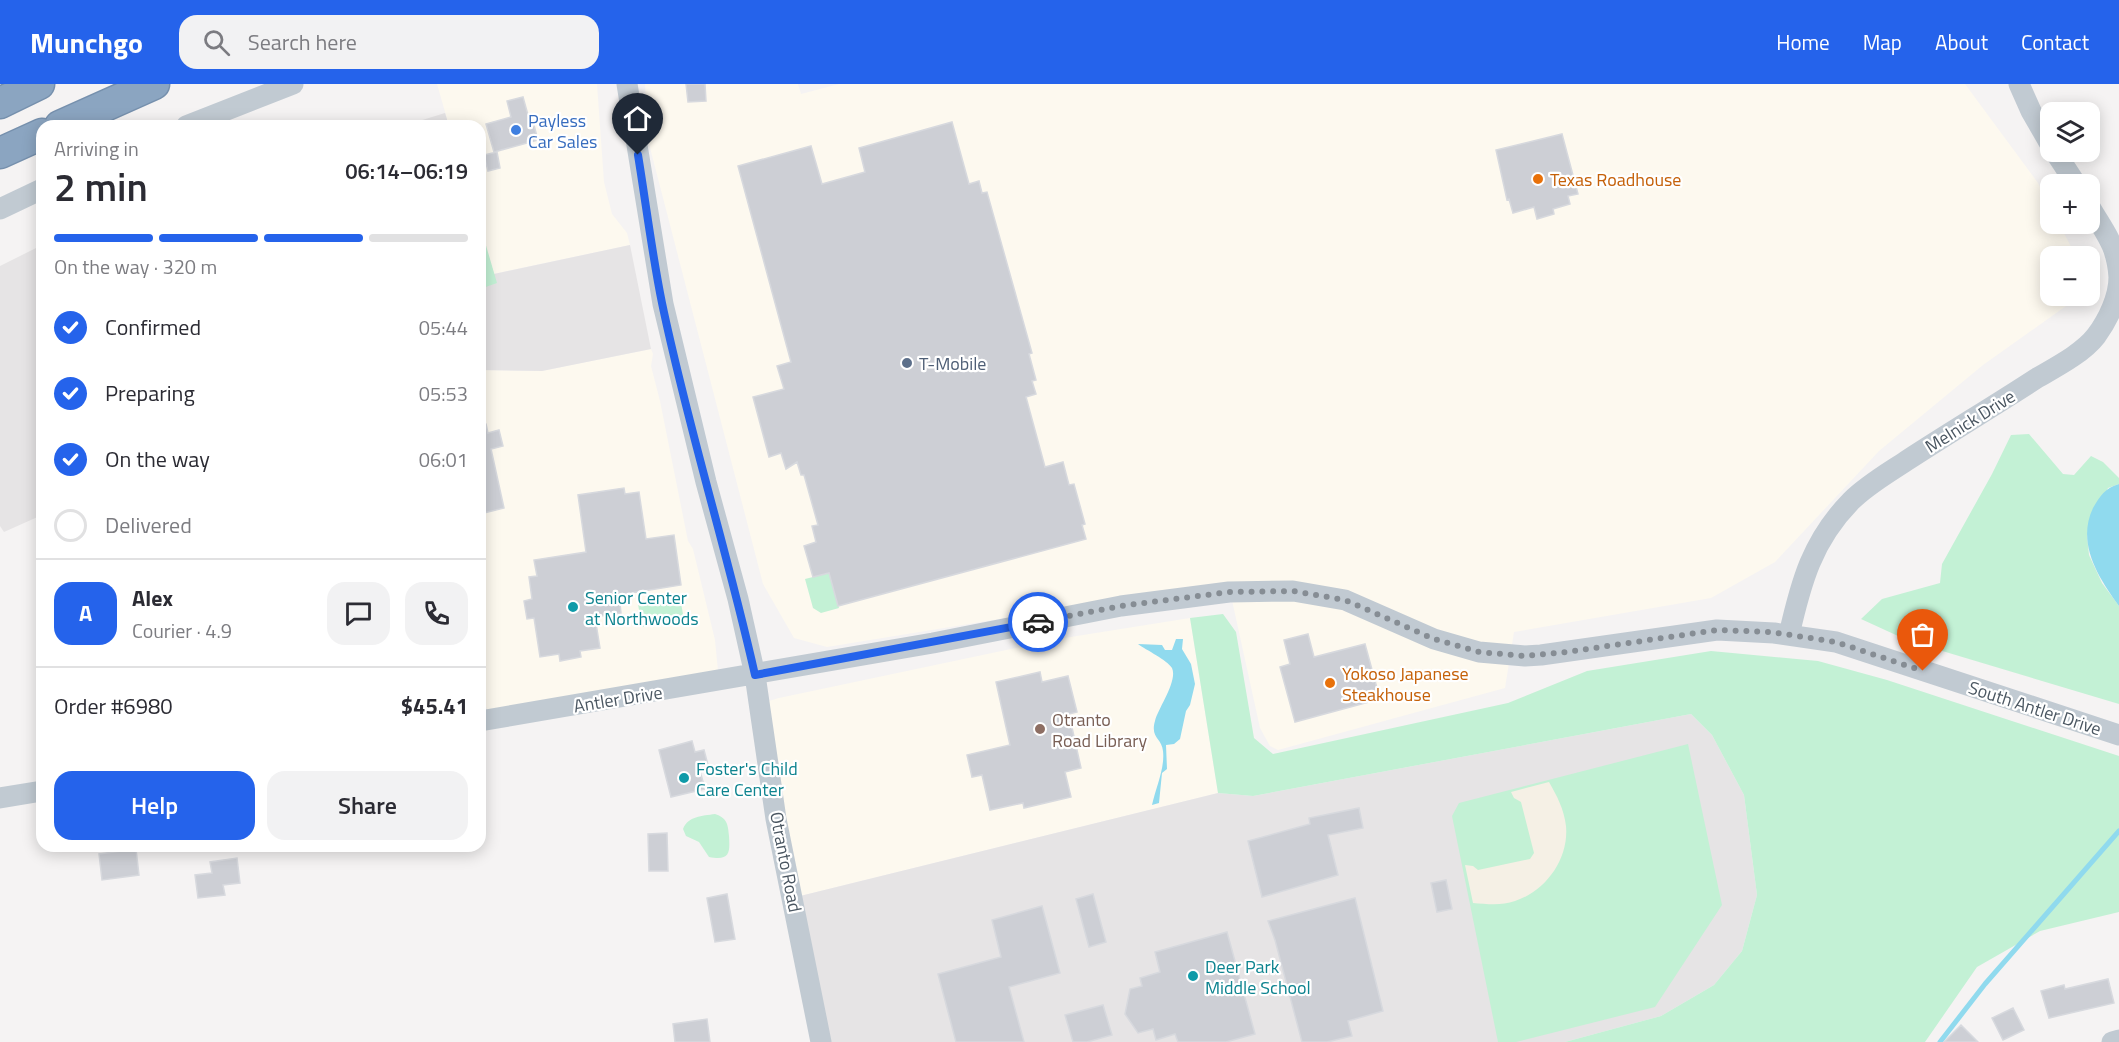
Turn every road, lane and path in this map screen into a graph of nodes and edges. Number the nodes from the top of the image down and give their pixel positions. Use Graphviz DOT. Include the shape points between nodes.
graph roads {
  1 [pos="39,84"];
  2 [pos="154,84"];
  3 [pos="293,84"];
  4 [pos="627,84"];
  5 [pos="2006,84"];
  6 [pos="2021,91"];
  7 [pos="0,103"];
  8 [pos="73,120"];
  9 [pos="201,120"];
  10 [pos="2040,126"];
  11 [pos="36,137"];
  12 [pos="0,153"];
  13 [pos="36,192"];
  14 [pos="0,209"];
  15 [pos="2100,224"];
  16 [pos="1789,635"];
  17 [pos="755,675"];
  18 [pos="486,720"];
  19 [pos="2119,735"];
  20 [pos="36,792"];
  21 [pos="0,798"];
  22 [pos="2119,1040"];
  23 [pos="821,1042"];
  24 [pos="2112,1042"];
  1 -- 7 [label="highway"];
  2 -- 8 [label="highway"];
  3 -- 9 [label="street"];
  4 -- 17 [label="street, Otranto Road" via="663,304"];
  5 -- 6 [label="street"];
  6 -- 10 [label="street"];
  11 -- 12 [label="highway"];
  13 -- 14 [label="street"];
  15 -- 16 [label="street, Melnick Drive" via="2114,247 2119,280 2111,311 2095,337 2068,359 1851,500 1812,555"];
  16 -- 17 [label="street, South Antler Drive" via="1717,630 1567,652 1514,655 1479,652 1434,639 1345,600 1293,591 1229,592 1121,606"];
  16 -- 19 [label="street, South Antler Drive" via="1836,642"];
  17 -- 18 [label="street, Antler Drive"];
  17 -- 23 [label="street, Otranto Road" via="776,819"];
  20 -- 21 [label="street"];
  22 -- 24 [label="street"];
}
